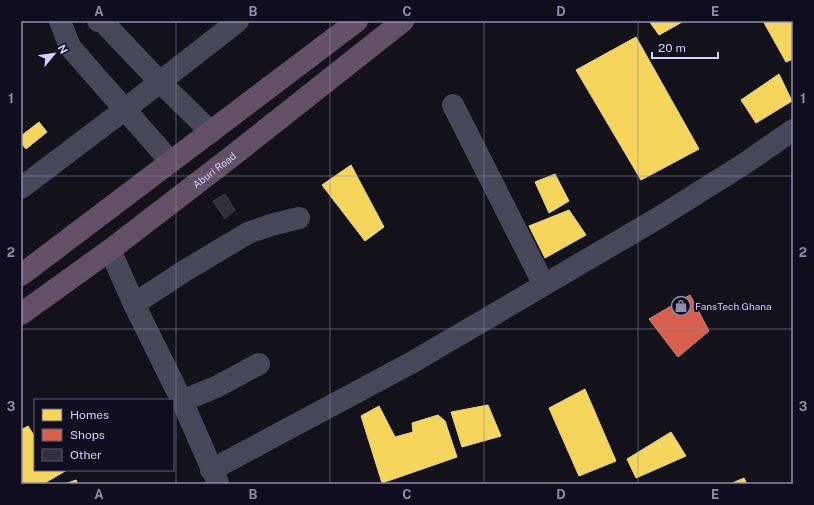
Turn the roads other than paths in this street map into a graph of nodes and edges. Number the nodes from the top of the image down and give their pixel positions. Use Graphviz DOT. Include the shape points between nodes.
graph roads {
  1 [pos="60,21"];
  2 [pos="98,21"];
  3 [pos="238,21"];
  4 [pos="357,21"];
  5 [pos="403,21"];
  6 [pos="160,82"];
  7 [pos="453,105"];
  8 [pos="124,110"];
  9 [pos="211,132"];
  10 [pos="790,139"];
  11 [pos="231,157"];
  12 [pos="171,162"];
  13 [pos="21,188"];
  14 [pos="299,218"];
  15 [pos="110,250"];
  16 [pos="21,275"];
  17 [pos="544,285"];
  18 [pos="134,304"];
  19 [pos="21,314"];
  20 [pos="259,364"];
  21 [pos="182,401"];
  22 [pos="215,477"];
  1 -- 8 [label="street" via="70,47"];
  2 -- 6 [label="street" via="103,22"];
  3 -- 6 [label="street"];
  4 -- 9 [label="highway"];
  5 -- 11 [label="highway, Aburi Road"];
  6 -- 8 [label="street"];
  6 -- 9 [label="street"];
  7 -- 17 [label="street"];
  8 -- 12 [label="street"];
  8 -- 13 [label="street"];
  9 -- 11 [label="highway"];
  9 -- 12 [label="highway"];
  10 -- 17 [label="street"];
  11 -- 15 [label="highway, Aburi Road"];
  12 -- 16 [label="highway"];
  14 -- 18 [label="street" via="248,233"];
  15 -- 18 [label="street"];
  15 -- 19 [label="highway, Aburi Road"];
  17 -- 22 [label="street"];
  18 -- 21 [label="street"];
  20 -- 21 [label="street" via="218,386"];
  21 -- 22 [label="street"];
}
